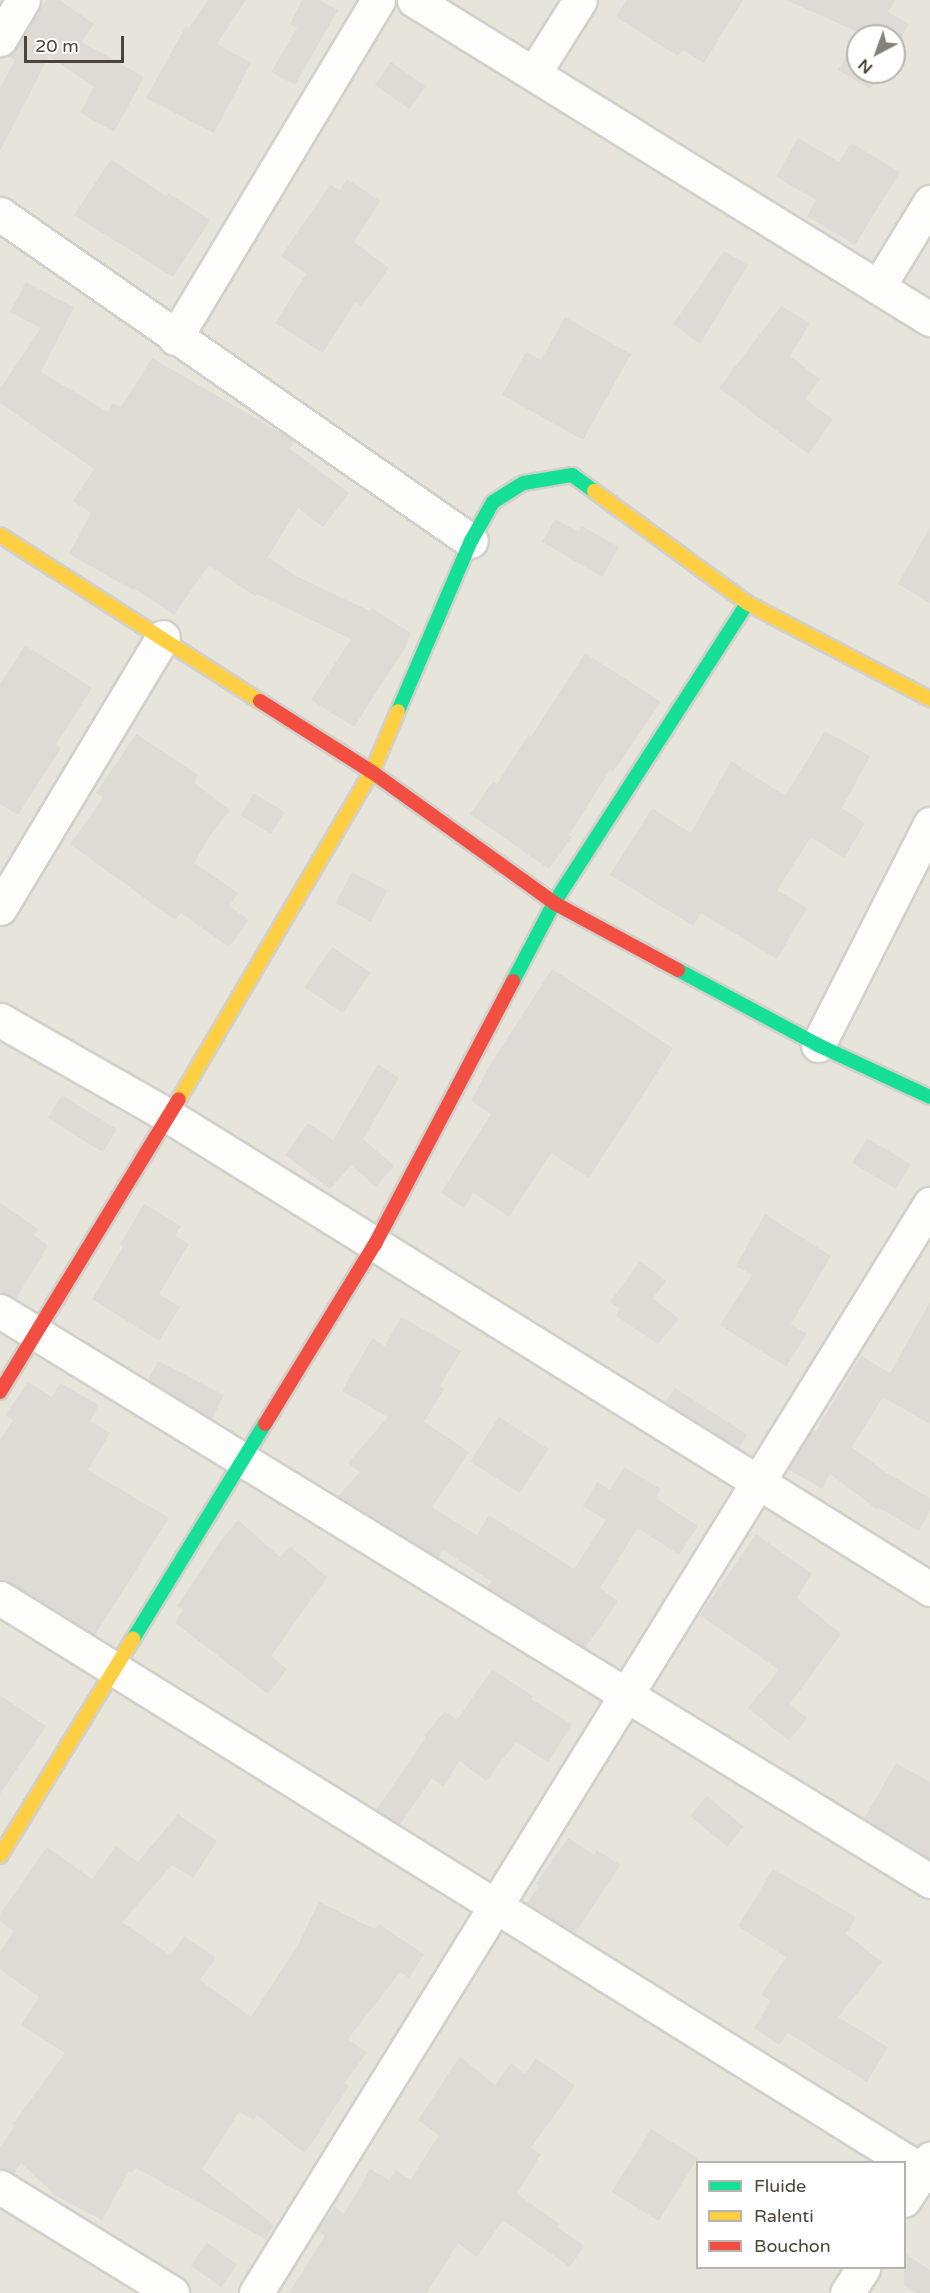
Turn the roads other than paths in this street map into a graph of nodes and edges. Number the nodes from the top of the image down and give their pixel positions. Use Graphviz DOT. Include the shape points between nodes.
graph roads {
  1 [pos="23,0"];
  2 [pos="378,0"];
  3 [pos="414,0"];
  4 [pos="580,0"];
  5 [pos="0,39"];
  6 [pos="534,73"];
  7 [pos="930,202"];
  8 [pos="0,214"];
  9 [pos="878,287"];
  10 [pos="930,319"];
  11 [pos="175,338"];
  12 [pos="0,535"];
  13 [pos="471,541"];
  14 [pos="747,603"];
  15 [pos="163,637"];
  16 [pos="930,699"];
  17 [pos="372,772"];
  18 [pos="930,824"];
  19 [pos="554,903"];
  20 [pos="0,909"];
  21 [pos="0,1020"];
  22 [pos="818,1045"];
  23 [pos="930,1097"];
  24 [pos="169,1116"];
  25 [pos="930,1203"];
  26 [pos="375,1244"];
  27 [pos="0,1311"];
  28 [pos="36,1333"];
  29 [pos="0,1392"];
  30 [pos="242,1460"];
  31 [pos="758,1482"];
  32 [pos="930,1589"];
  33 [pos="0,1598"];
  34 [pos="114,1669"];
  35 [pos="626,1695"];
  36 [pos="0,1856"];
  37 [pos="930,1881"];
  38 [pos="495,1906"];
  39 [pos="927,2169"];
  40 [pos="0,2187"];
  41 [pos="906,2197"];
  42 [pos="862,2269"];
  43 [pos="172,2293"];
  44 [pos="256,2293"];
  45 [pos="847,2293"];
  1 -- 5 [label="street"];
  2 -- 11 [label="street"];
  3 -- 6 [label="street"];
  4 -- 6 [label="street"];
  6 -- 9 [label="street"];
  7 -- 9 [label="street"];
  8 -- 11 [label="street"];
  9 -- 10 [label="street"];
  11 -- 13 [label="street"];
  12 -- 15 [label="street"];
  13 -- 14 [label="street" via="493,502 524,483 572,475"];
  13 -- 17 [label="street"];
  14 -- 16 [label="street"];
  14 -- 19 [label="street"];
  15 -- 17 [label="street"];
  15 -- 20 [label="street"];
  17 -- 19 [label="street"];
  17 -- 24 [label="street"];
  18 -- 22 [label="street"];
  19 -- 22 [label="street"];
  19 -- 26 [label="street"];
  21 -- 24 [label="street"];
  22 -- 23 [label="street"];
  24 -- 26 [label="street"];
  24 -- 28 [label="street"];
  25 -- 31 [label="street"];
  26 -- 30 [label="street"];
  26 -- 31 [label="street"];
  27 -- 28 [label="street"];
  28 -- 29 [label="street"];
  28 -- 30 [label="street"];
  30 -- 34 [label="street"];
  30 -- 35 [label="street"];
  31 -- 32 [label="street"];
  31 -- 35 [label="street"];
  33 -- 34 [label="street"];
  34 -- 36 [label="street"];
  34 -- 38 [label="street"];
  35 -- 37 [label="street"];
  35 -- 38 [label="street"];
  38 -- 39 [label="street"];
  38 -- 44 [label="street"];
  39 -- 41 [label="street"];
  40 -- 43 [label="street"];
  42 -- 45 [label="street"];
}
